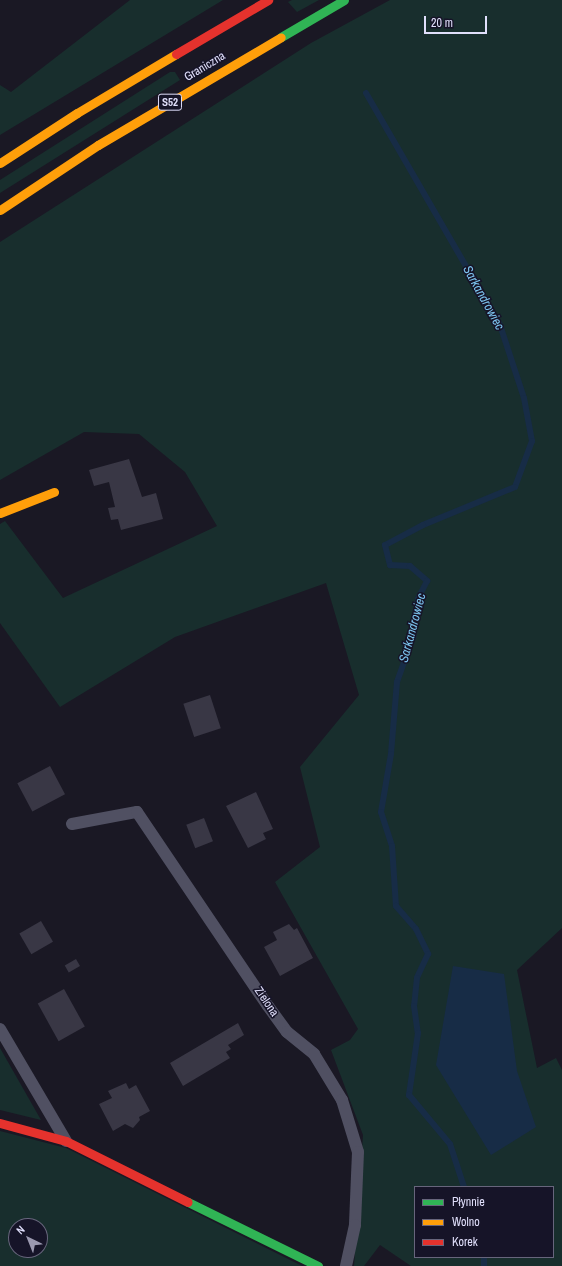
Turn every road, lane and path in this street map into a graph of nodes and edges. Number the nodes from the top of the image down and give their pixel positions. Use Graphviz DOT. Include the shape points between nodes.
graph roads {
  1 [pos="268,0"];
  2 [pos="344,0"];
  3 [pos="17,151"];
  4 [pos="0,154"];
  5 [pos="0,163"];
  6 [pos="0,210"];
  7 [pos="54,492"];
  8 [pos="0,513"];
  9 [pos="72,824"];
  10 [pos="0,1029"];
  11 [pos="0,1123"];
  12 [pos="66,1141"];
  13 [pos="318,1266"];
  14 [pos="346,1266"];
  1 -- 3 [label="main road"];
  2 -- 6 [label="main road, Graniczna / S52" via="98,145"];
  3 -- 4 [label="lane"];
  3 -- 5 [label="main road"];
  7 -- 8 [label="main road"];
  9 -- 14 [label="lane, Zielona" via="137,812 268,1006 287,1032 318,1060 342,1100 358,1152 356,1225"];
  10 -- 12 [label="lane"];
  11 -- 12 [label="main road"];
  12 -- 13 [label="main road"];
}
